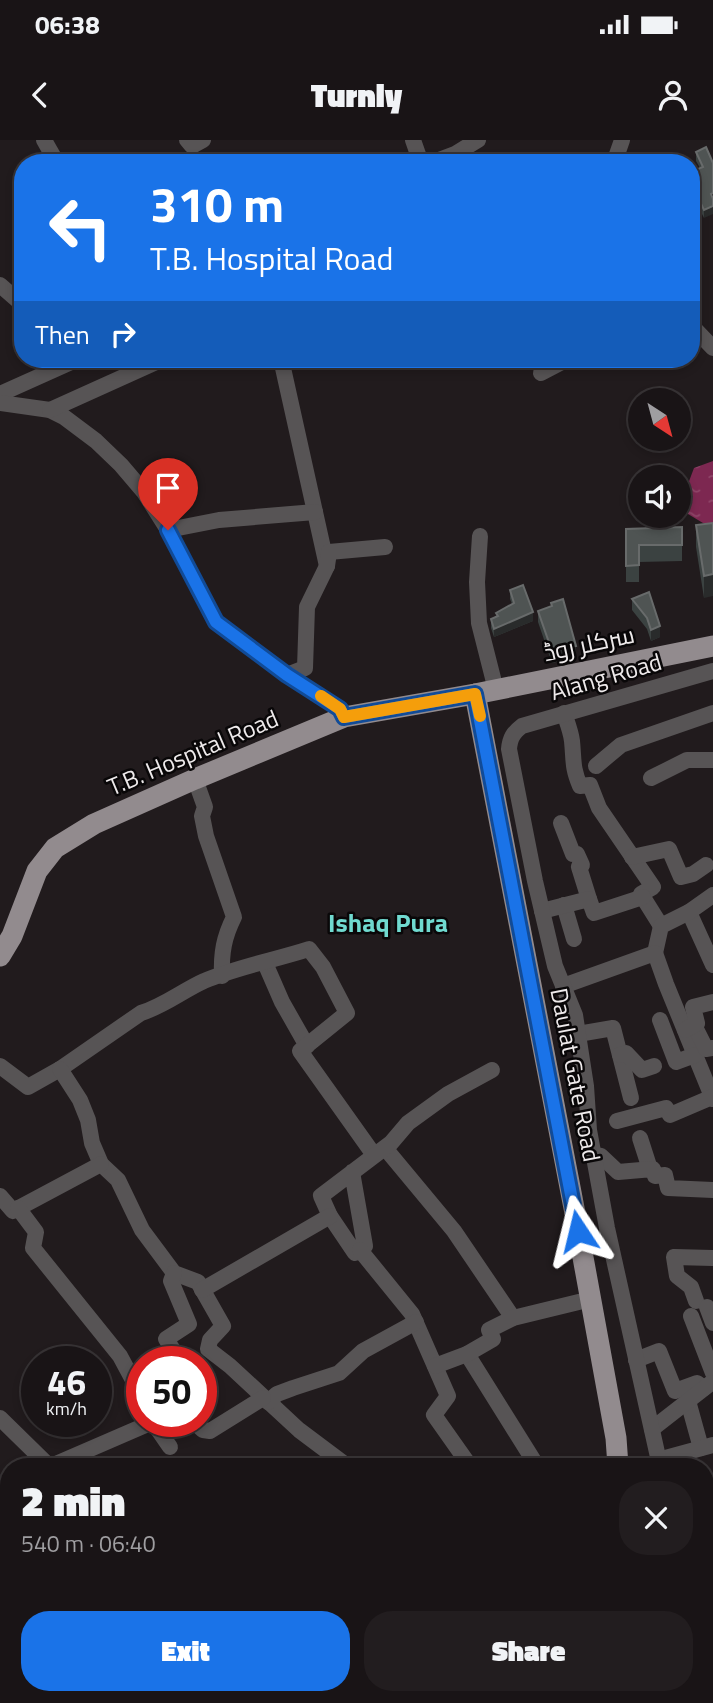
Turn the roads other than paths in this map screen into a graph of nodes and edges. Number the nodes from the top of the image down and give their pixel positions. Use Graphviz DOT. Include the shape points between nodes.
graph roads {
  1 [pos="187,140"];
  2 [pos="203,140"];
  3 [pos="478,140"];
  4 [pos="456,154"];
  5 [pos="0,285"];
  6 [pos="14,296"];
  7 [pos="700,334"];
  8 [pos="713,348"];
  9 [pos="56,368"];
  10 [pos="143,368"];
  11 [pos="283,368"];
  12 [pos="549,368"];
  13 [pos="541,373"];
  14 [pos="0,394"];
  15 [pos="0,403"];
  16 [pos="50,410"];
  17 [pos="315,512"];
  18 [pos="168,530"];
  19 [pos="480,536"];
  20 [pos="385,547"];
  21 [pos="327,566"];
  22 [pos="713,646"];
  23 [pos="713,671"];
  24 [pos="287,675"];
  25 [pos="486,692"];
  26 [pos="565,713"];
  27 [pos="713,713"];
  28 [pos="344,717"];
  29 [pos="713,760"];
  30 [pos="596,766"];
  31 [pos="651,778"];
  32 [pos="195,779"];
  33 [pos="561,823"];
  34 [pos="632,857"];
  35 [pos="712,895"];
  36 [pos="643,897"];
  37 [pos="589,899"];
  38 [pos="564,905"];
  39 [pos="542,911"];
  40 [pos="689,912"];
  41 [pos="661,926"];
  42 [pos="574,939"];
  43 [pos="655,953"];
  44 [pos="0,956"];
  45 [pos="265,963"];
  46 [pos="713,965"];
  47 [pos="222,976"];
  48 [pos="563,986"];
  49 [pos="713,1002"];
  50 [pos="660,1020"];
  51 [pos="689,1028"];
  52 [pos="578,1034"];
  53 [pos="307,1046"];
  54 [pos="713,1048"];
  55 [pos="620,1055"];
  56 [pos="695,1055"];
  57 [pos="0,1066"];
  58 [pos="654,1066"];
  59 [pos="60,1069"];
  60 [pos="492,1070"];
  61 [pos="631,1098"];
  62 [pos="713,1098"];
  63 [pos="617,1121"];
  64 [pos="640,1138"];
  65 [pos="379,1152"];
  66 [pos="594,1154"];
  67 [pos="101,1164"];
  68 [pos="650,1169"];
  69 [pos="352,1172"];
  70 [pos="713,1191"];
  71 [pos="0,1196"];
  72 [pos="18,1209"];
  73 [pos="330,1216"];
  74 [pos="360,1250"];
  75 [pos="713,1258"];
  76 [pos="174,1273"];
  77 [pos="202,1290"];
  78 [pos="591,1299"];
  79 [pos="698,1308"];
  80 [pos="513,1318"];
  81 [pos="416,1322"];
  82 [pos="713,1323"];
  83 [pos="171,1346"];
  84 [pos="467,1354"];
  85 [pos="636,1360"];
  86 [pos="711,1363"];
  87 [pos="435,1366"];
  88 [pos="126,1367"];
  89 [pos="709,1385"];
  90 [pos="266,1400"];
  91 [pos="688,1401"];
  92 [pos="0,1419"];
  93 [pos="217,1427"];
  94 [pos="652,1429"];
  95 [pos="126,1433"];
  96 [pos="163,1437"];
  97 [pos="707,1446"];
  98 [pos="170,1447"];
  99 [pos="41,1458"];
  100 [pos="68,1458"];
  101 [pos="336,1458"];
  102 [pos="464,1458"];
  103 [pos="532,1458"];
  104 [pos="617,1458"];
  105 [pos="658,1458"];
  106 [pos="673,1458"];
  1 -- 2 [label="street" via="190,146"];
  3 -- 4 [label="street"];
  5 -- 6 [label="street"];
  7 -- 8 [label="street"];
  9 -- 14 [label="street"];
  10 -- 16 [label="street"];
  11 -- 17 [label="street"];
  12 -- 13 [label="street"];
  15 -- 16 [label="street"];
  16 -- 18 [label="street" via="64,416 121,465"];
  17 -- 18 [label="street" via="219,520"];
  17 -- 21 [label="street"];
  18 -- 24 [label="street" via="216,622"];
  19 -- 25 [label="street" via="477,582"];
  20 -- 21 [label="street" via="329,552"];
  21 -- 24 [label="street" via="307,607 305,668"];
  22 -- 25 [label="main road, سرکلر روڈ"];
  23 -- 26 [label="street, Alang Road"];
  24 -- 28 [label="street" via="340,709"];
  25 -- 28 [label="main road, T.B. Hospital Road"];
  25 -- 78 [label="main road, Daulat Gate Road"];
  26 -- 34 [label="street" via="580,786 590,785 599,808"];
  26 -- 39 [label="street, Alang Road" via="515,732 509,748"];
  27 -- 30 [label="street" via="621,746"];
  28 -- 32 [label="main road, T.B. Hospital Road"];
  29 -- 31 [label="street" via="687,760"];
  32 -- 44 [label="main road, T.B. Hospital Road" via="94,824 55,848 37,871"];
  32 -- 47 [label="street" via="205,807 206,836 234,917 221,953"];
  33 -- 37 [label="street" via="582,865"];
  34 -- 35 [label="street" via="668,849 681,877 700,869"];
  34 -- 36 [label="street" via="653,887 641,894"];
  35 -- 40 [label="street"];
  36 -- 37 [label="street" via="594,913"];
  36 -- 41 [label="street"];
  37 -- 38 [label="street"];
  38 -- 39 [label="street"];
  38 -- 42 [label="street"];
  39 -- 48 [label="street"];
  40 -- 41 [label="street"];
  40 -- 46 [label="street"];
  41 -- 43 [label="street"];
  43 -- 48 [label="street"];
  43 -- 51 [label="street"];
  45 -- 47 [label="street"];
  45 -- 53 [label="street"];
  45 -- 53 [label="street" via="309,949 347,1013"];
  47 -- 59 [label="street" via="141,1013"];
  48 -- 52 [label="street"];
  49 -- 51 [label="street" via="693,1007 697,1023"];
  50 -- 56 [label="street" via="676,1062"];
  51 -- 54 [label="street" via="706,1049"];
  51 -- 56 [label="street"];
  52 -- 55 [label="street" via="612,1028"];
  52 -- 66 [label="street"];
  53 -- 65 [label="street" via="300,1051"];
  55 -- 58 [label="street" via="626,1054 642,1070"];
  55 -- 61 [label="street"];
  56 -- 62 [label="street"];
  57 -- 59 [label="street" via="28,1087"];
  59 -- 67 [label="street" via="80,1100"];
  60 -- 65 [label="street" via="448,1094"];
  62 -- 63 [label="street" via="670,1115 666,1108"];
  64 -- 68 [label="street"];
  65 -- 69 [label="street"];
  65 -- 80 [label="street" via="454,1231"];
  66 -- 68 [label="street" via="618,1172"];
  66 -- 85 [label="street"];
  67 -- 72 [label="street"];
  67 -- 76 [label="street" via="118,1180 142,1230"];
  68 -- 70 [label="street" via="655,1176 666,1175 668,1188"];
  69 -- 73 [label="street" via="321,1196"];
  69 -- 74 [label="street" via="365,1246"];
  71 -- 72 [label="street" via="13,1211"];
  72 -- 88 [label="street" via="36,1232 33,1248"];
  73 -- 74 [label="street" via="355,1253"];
  73 -- 77 [label="street"];
  74 -- 81 [label="street"];
  75 -- 79 [label="street" via="674,1257 677,1276 691,1287"];
  76 -- 77 [label="street" via="198,1282"];
  76 -- 83 [label="street" via="170,1282 189,1324 166,1339"];
  77 -- 90 [label="street" via="223,1326 208,1349"];
  78 -- 80 [label="street"];
  78 -- 104 [label="main road, Daulat Gate Road"];
  79 -- 82 [label="street"];
  79 -- 86 [label="street"];
  80 -- 84 [label="street" via="489,1330 493,1339"];
  81 -- 87 [label="street"];
  81 -- 90 [label="street" via="363,1351 339,1373"];
  84 -- 87 [label="street"];
  84 -- 103 [label="street"];
  85 -- 89 [label="street" via="659,1351 675,1391 697,1383"];
  85 -- 94 [label="street"];
  87 -- 102 [label="street" via="448,1396 433,1415"];
  89 -- 91 [label="street"];
  90 -- 93 [label="street"];
  90 -- 101 [label="street"];
  91 -- 94 [label="street"];
  91 -- 97 [label="street"];
  92 -- 99 [label="street"];
  94 -- 105 [label="street"];
  95 -- 100 [label="street"];
  96 -- 98 [label="street"];
  97 -- 106 [label="street"];
}
